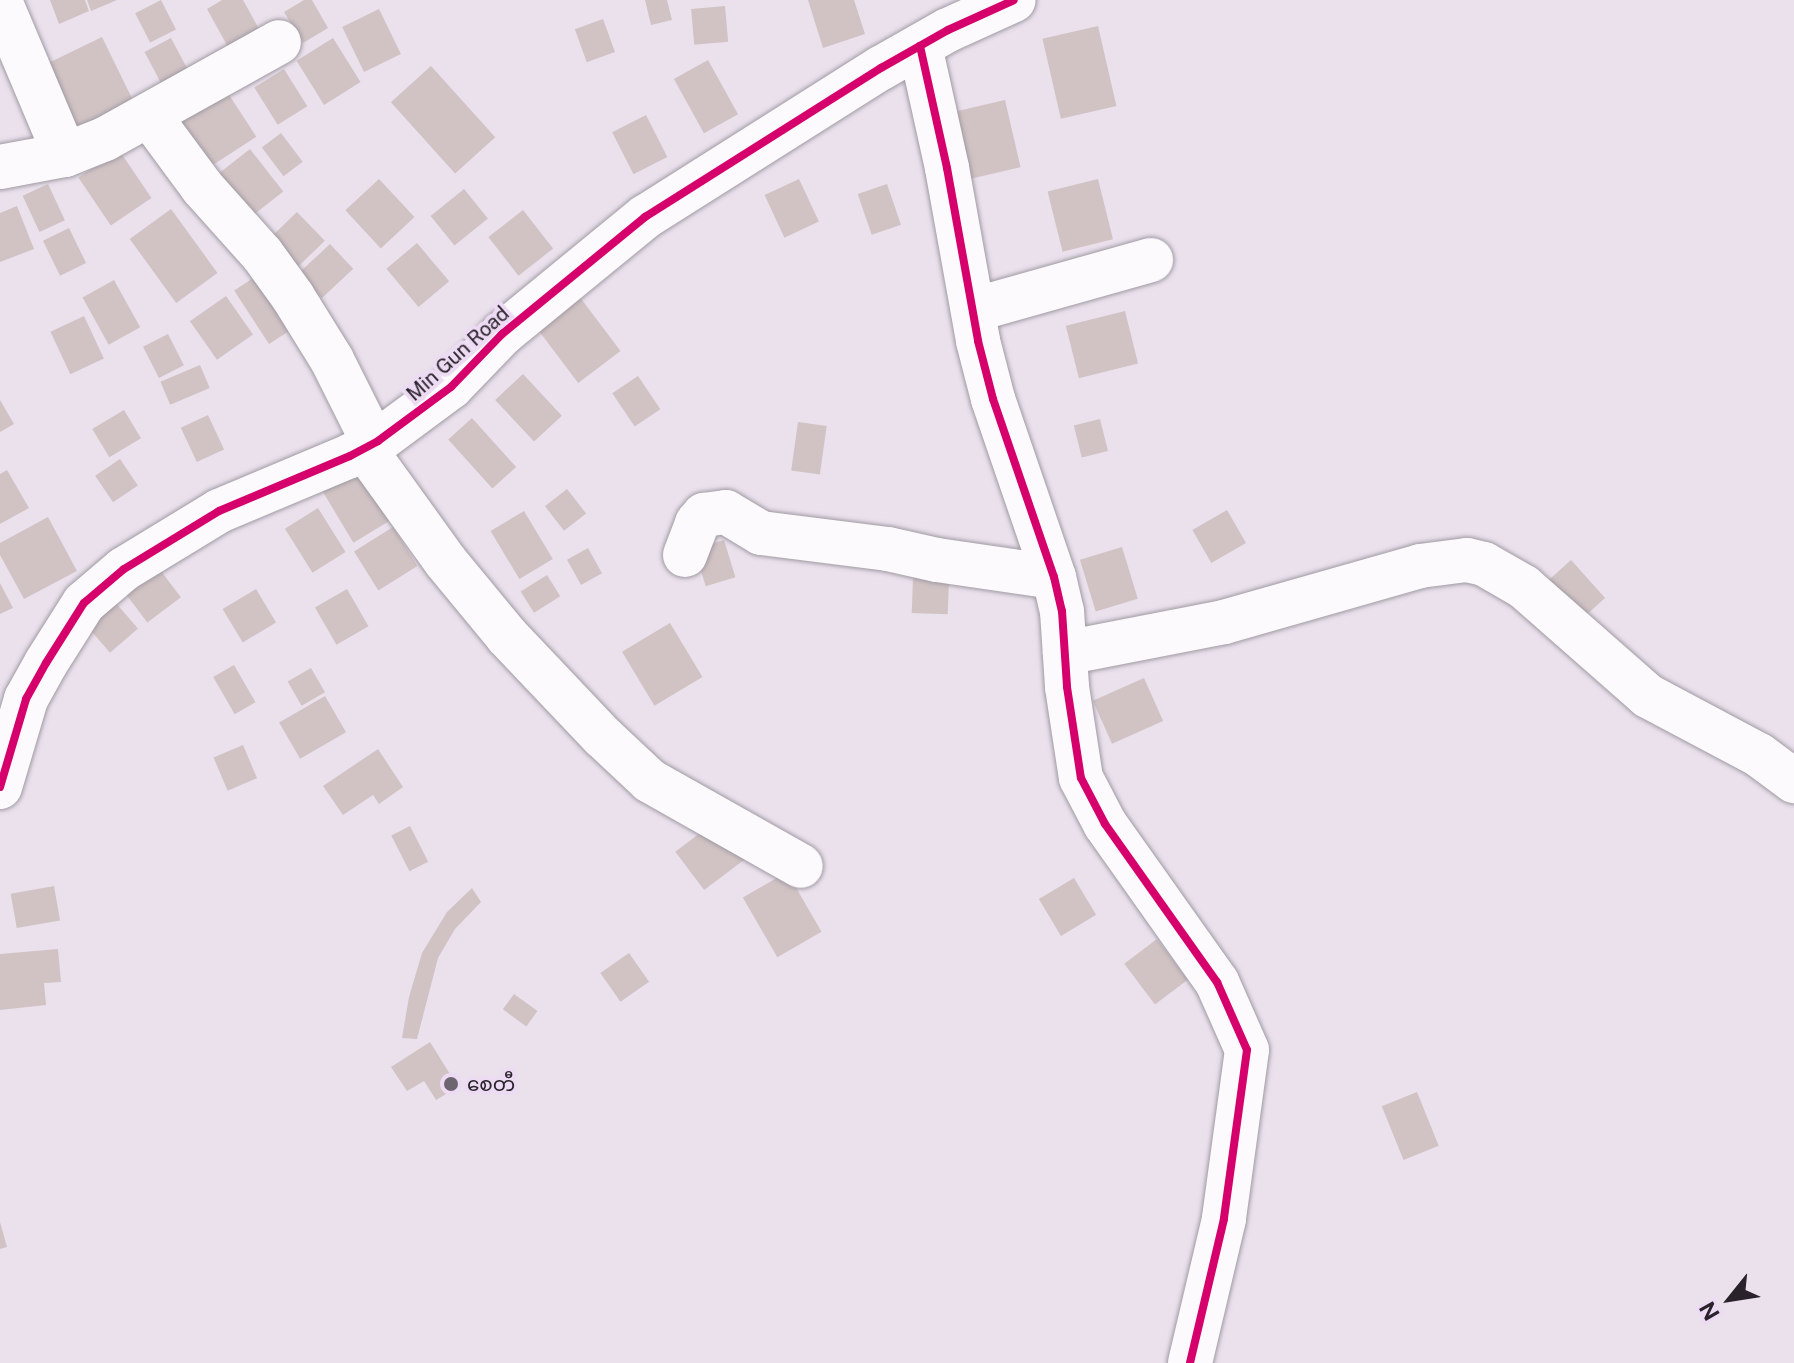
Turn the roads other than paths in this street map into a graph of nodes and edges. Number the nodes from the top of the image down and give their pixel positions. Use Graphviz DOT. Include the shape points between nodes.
graph roads {
  1 [pos="1014,0"];
  2 [pos="0,1"];
  3 [pos="970,9"];
  4 [pos="279,42"];
  5 [pos="920,46"];
  6 [pos="149,115"];
  7 [pos="65,155"];
  8 [pos="0,167"];
  9 [pos="1151,260"];
  10 [pos="973,310"];
  11 [pos="369,446"];
  12 [pos="685,555"];
  13 [pos="1054,577"];
  14 [pos="1065,653"];
  15 [pos="46,663"];
  16 [pos="0,675"];
  17 [pos="1794,781"];
  18 [pos="0,787"];
  19 [pos="801,866"];
  20 [pos="1190,1363"];
  1 -- 3 [label="street, Min Gun Road"];
  2 -- 7 [label="street"];
  3 -- 5 [label="street, Min Gun Road"];
  4 -- 6 [label="street"];
  5 -- 10 [label="street"];
  5 -- 11 [label="street, Min Gun Road" via="645,217 502,334 451,387"];
  6 -- 7 [label="street"];
  6 -- 11 [label="street" via="293,297 332,360"];
  7 -- 8 [label="street"];
  9 -- 10 [label="street"];
  10 -- 13 [label="street" via="993,399"];
  11 -- 15 [label="street, Min Gun Road" via="219,511 124,569 84,603"];
  11 -- 19 [label="street" via="446,562 507,636 603,737 650,781"];
  12 -- 13 [label="street" via="704,515 726,512 761,533"];
  13 -- 14 [label="street"];
  14 -- 17 [label="street" via="1224,622 1420,566 1467,560 1524,587 1648,696 1759,755"];
  14 -- 20 [label="street" via="1081,778 1105,824 1217,982 1247,1050 1224,1219"];
  15 -- 16 [label="street"];
  15 -- 18 [label="street, Min Gun Road" via="26,699"];
}
